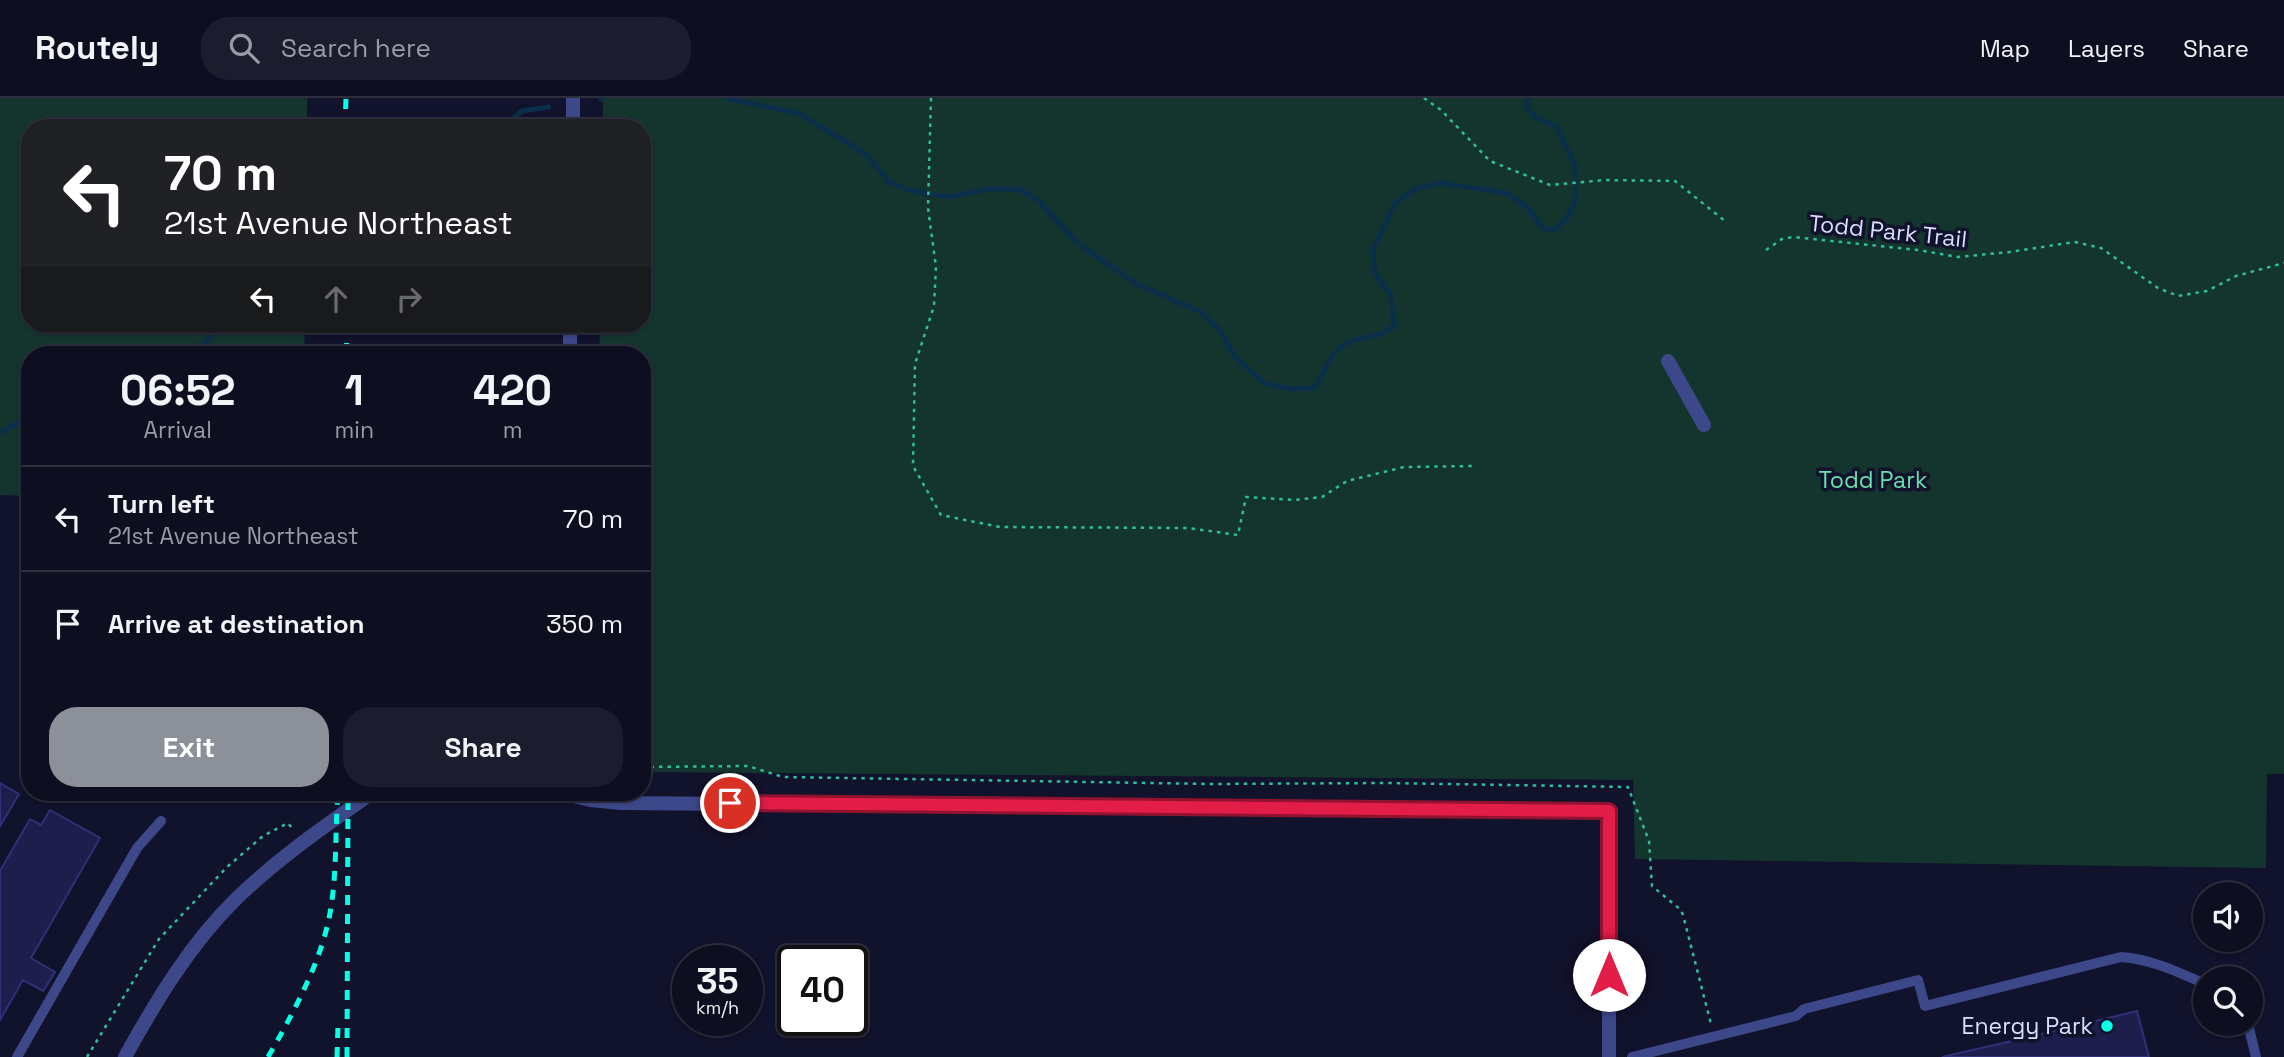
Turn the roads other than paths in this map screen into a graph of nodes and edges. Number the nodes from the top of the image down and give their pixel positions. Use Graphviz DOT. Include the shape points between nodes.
graph roads {
  1 [pos="573,98"];
  2 [pos="573,119"];
  3 [pos="1668,361"];
  4 [pos="1704,425"];
  5 [pos="361,801"];
  6 [pos="600,801"];
  7 [pos="161,821"];
  8 [pos="2193,979"];
  9 [pos="2251,1036"];
  10 [pos="17,1057"];
  11 [pos="125,1057"];
  12 [pos="1609,1057"];
  13 [pos="1632,1057"];
  14 [pos="2256,1057"];
  1 -- 2 [label="street"];
  3 -- 4 [label="street"];
  5 -- 11 [label="street" via="236,899 173,976"];
  6 -- 12 [label="street" via="1609,811"];
  7 -- 10 [label="lane" via="137,848"];
  8 -- 13 [label="lane" via="2158,964 2121,957 1925,1006 1918,980"];
  9 -- 14 [label="lane"];
}
